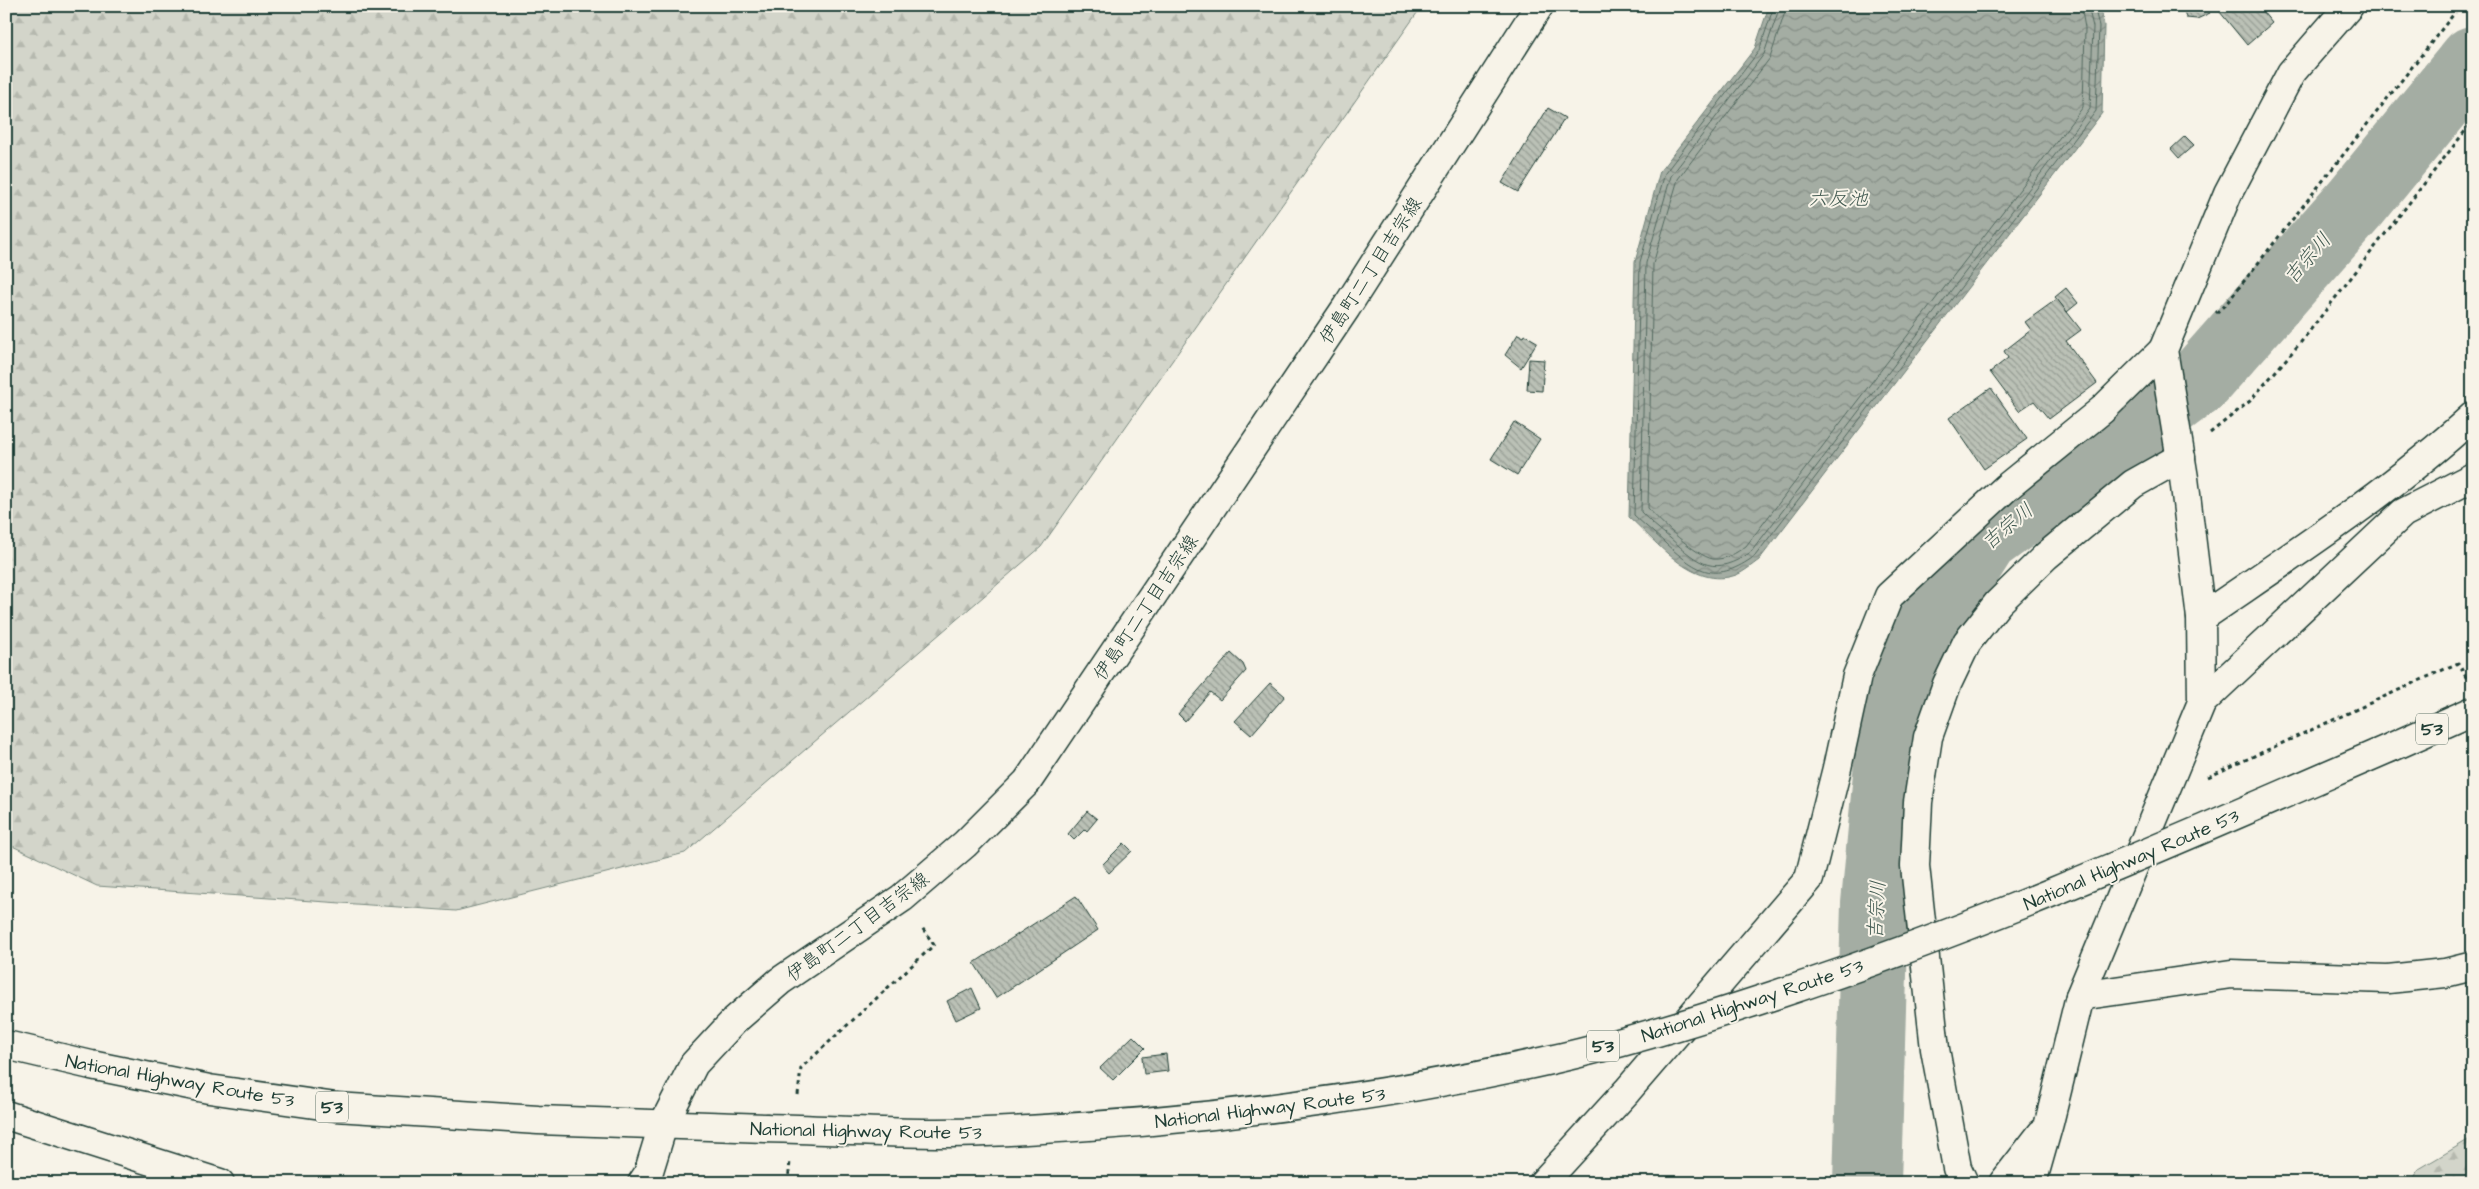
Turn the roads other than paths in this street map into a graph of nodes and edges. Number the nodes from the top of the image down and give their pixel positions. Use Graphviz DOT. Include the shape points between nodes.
graph roads {
  1 [pos="1539,6"];
  2 [pos="2349,6"];
  3 [pos="2164,356"];
  4 [pos="2473,416"];
  5 [pos="2179,448"];
  6 [pos="2473,478"];
  7 [pos="2201,618"];
  8 [pos="2202,702"];
  9 [pos="2473,712"];
  10 [pos="2473,966"];
  11 [pos="2080,996"];
  12 [pos="6,1045"];
  13 [pos="6,1115"];
  14 [pos="2049,1123"];
  15 [pos="663,1125"];
  16 [pos="220,1183"];
  17 [pos="642,1183"];
  18 [pos="1543,1183"];
  19 [pos="1964,1183"];
  20 [pos="2003,1183"];
  21 [pos="2032,1183"];
  1 -- 15 [label="main road, 伊島町二丁目吉宗線" via="1346,308 1027,782 965,844 902,898 780,981 735,1020 694,1064"];
  2 -- 3 [label="main road" via="2291,73 2228,194"];
  3 -- 5 [label="main road"];
  3 -- 18 [label="main road" via="2007,487 1889,596 1857,676 1808,879"];
  4 -- 7 [label="main road" via="2368,503"];
  5 -- 7 [label="main road"];
  5 -- 19 [label="main road" via="2046,556 1998,603 1967,642 1947,684 1928,737 1918,802 1915,866 1935,1050 1957,1168"];
  6 -- 8 [label="main road" via="2403,513"];
  7 -- 8 [label="main road"];
  8 -- 11 [label="main road"];
  9 -- 15 [label="main road, National Highway Route 53 / 53, bridge" via="1968,927 1703,1019 1553,1060 1351,1099 1184,1120 982,1132"];
  10 -- 11 [label="main road" via="2445,973 2388,979 2231,974"];
  11 -- 14 [label="main road"];
  12 -- 15 [label="main road, National Highway Route 53 / 53" via="91,1066 209,1089 336,1108"];
  13 -- 16 [label="main road"];
  14 -- 20 [label="main road"];
  14 -- 21 [label="main road"];
  15 -- 17 [label="main road, 伊島町二丁目吉宗線" via="648,1174"];
}
